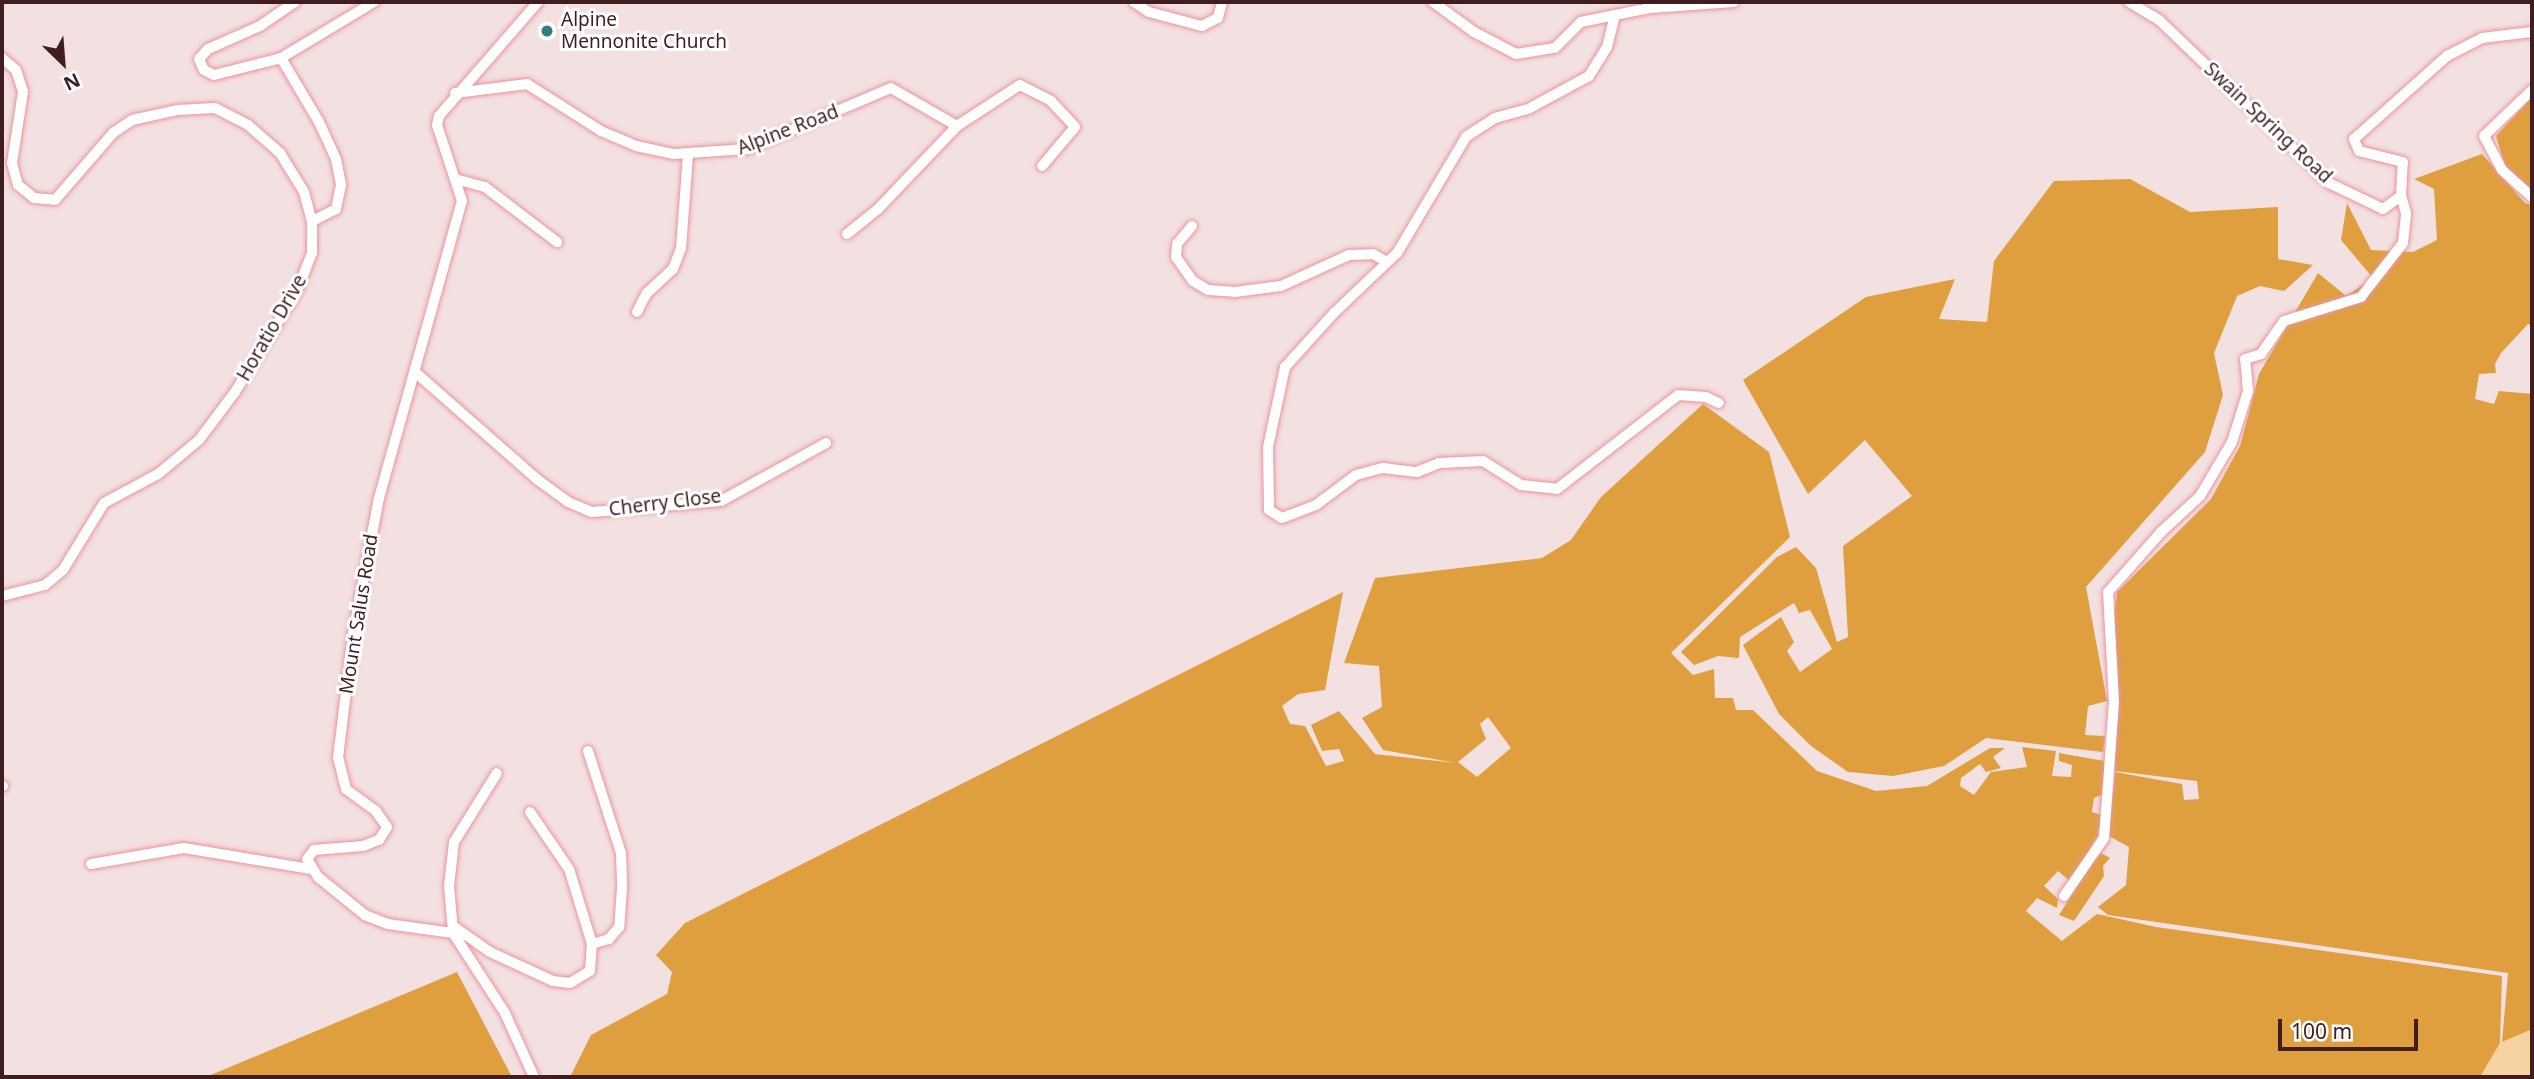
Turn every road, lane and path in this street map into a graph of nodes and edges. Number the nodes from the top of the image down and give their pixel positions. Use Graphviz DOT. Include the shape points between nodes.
graph roads {
  1 [pos="295,2"];
  2 [pos="374,2"];
  3 [pos="538,2"];
  4 [pos="1134,2"];
  5 [pos="1222,2"];
  6 [pos="1433,2"];
  7 [pos="1734,2"];
  8 [pos="2129,2"];
  9 [pos="1615,15"];
  10 [pos="2532,32"];
  11 [pos="2,58"];
  12 [pos="281,58"];
  13 [pos="2532,90"];
  14 [pos="455,93"];
  15 [pos="957,126"];
  16 [pos="688,154"];
  17 [pos="1042,166"];
  18 [pos="455,179"];
  19 [pos="2401,196"];
  20 [pos="2532,197"];
  21 [pos="312,221"];
  22 [pos="1192,226"];
  23 [pos="847,234"];
  24 [pos="557,242"];
  25 [pos="1387,262"];
  26 [pos="637,312"];
  27 [pos="415,372"];
  28 [pos="1719,402"];
  29 [pos="826,443"];
  30 [pos="2,596"];
  31 [pos="588,751"];
  32 [pos="497,773"];
  33 [pos="530,812"];
  34 [pos="91,864"];
  35 [pos="311,869"];
  36 [pos="2064,896"];
  37 [pos="453,930"];
  38 [pos="592,944"];
  39 [pos="534,1077"];
  1 -- 12 [label="street" via="278,16 208,49 199,59 204,70 214,75"];
  2 -- 12 [label="street"];
  3 -- 14 [label="street, Mount Salus Road"];
  4 -- 5 [label="street" via="1149,12 1202,26 1218,19"];
  6 -- 9 [label="street" via="1516,54 1555,48 1581,22"];
  7 -- 9 [label="street"];
  8 -- 19 [label="street, Swain Spring Road" via="2159,20 2329,183 2379,208 2389,207"];
  9 -- 25 [label="street" via="1607,47 1589,76 1528,109 1487,121 1466,137"];
  10 -- 19 [label="street" via="2482,38 2447,56 2354,139 2359,151 2403,162"];
  11 -- 21 [label="street, Horatio Drive" via="16,70 23,92 12,163 18,185 34,198 55,200 113,132 132,120 215,108 248,125 280,153 304,192"];
  12 -- 21 [label="street" via="319,122 336,159 341,185 336,209"];
  13 -- 20 [label="street" via="2484,136 2502,170"];
  14 -- 16 [label="street, Alpine Road" via="527,83 601,131 636,146"];
  14 -- 18 [label="street, Mount Salus Road" via="438,125"];
  15 -- 16 [label="street, Alpine Road" via="891,88 747,149"];
  15 -- 17 [label="street" via="1020,85 1051,101 1075,127"];
  15 -- 23 [label="street" via="878,209"];
  16 -- 26 [label="street" via="681,248 673,269 646,294"];
  18 -- 24 [label="street" via="485,187"];
  18 -- 27 [label="street, Mount Salus Road" via="462,201"];
  19 -- 36 [label="street" via="2406,213 2403,243 2361,297 2284,321 2261,354 2245,359 2248,391 2232,442 2200,496 2108,592 2114,702 2104,838"];
  21 -- 30 [label="street, Horatio Drive" via="312,253 297,291 235,393 199,440 158,474 103,503 63,570 45,585"];
  22 -- 25 [label="street" via="1177,244 1176,257 1193,281 1208,290 1236,292 1281,286 1349,255 1373,254"];
  25 -- 28 [label="street" via="1286,367 1268,447 1269,510 1282,518 1316,505 1356,475 1383,468 1417,472 1439,463 1483,461 1521,485 1557,489 1678,395"];
  27 -- 29 [label="street, Cherry Close" via="538,480 568,502 593,512 721,500"];
  27 -- 35 [label="street, Mount Salus Road" via="379,498 353,634 338,758 346,789 376,810 387,827 379,840 363,846 314,850 307,859"];
  31 -- 38 [label="street" via="621,853 622,888 619,927 610,939"];
  32 -- 37 [label="street" via="454,842 449,886"];
  33 -- 38 [label="street" via="569,869"];
  34 -- 35 [label="street" via="184,848"];
  35 -- 37 [label="street" via="365,915 388,924"];
  37 -- 38 [label="street" via="553,981 583,979 590,971"];
  37 -- 39 [label="street" via="505,1013"];
}
